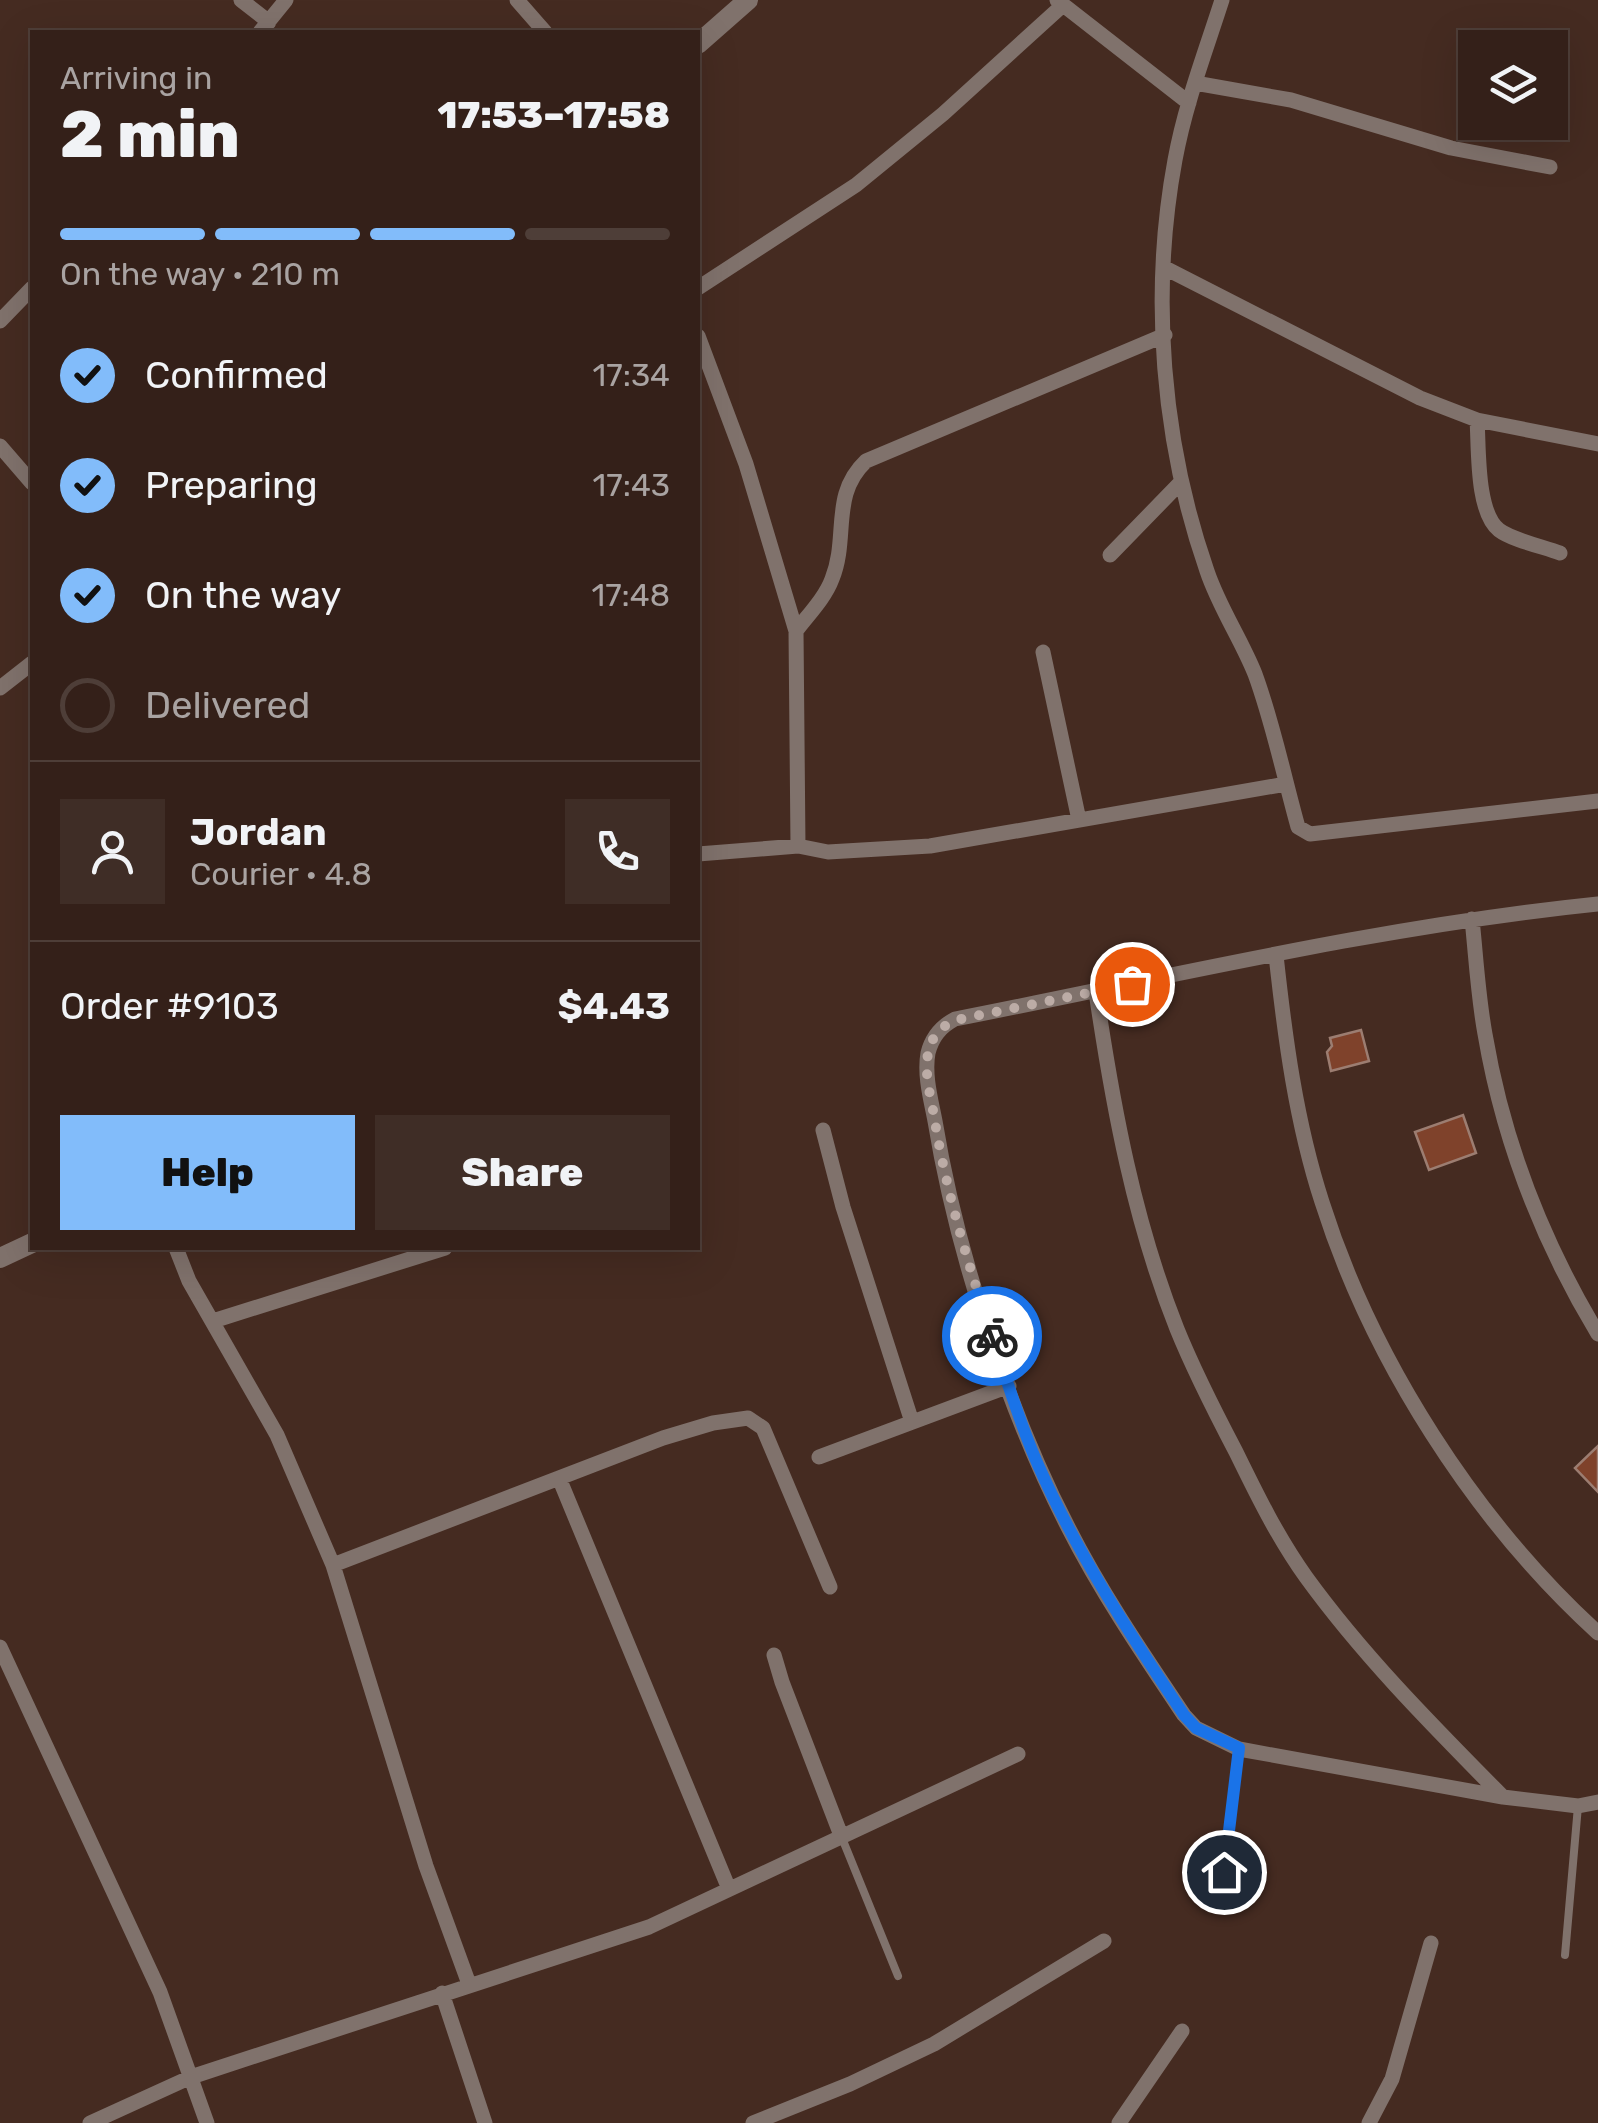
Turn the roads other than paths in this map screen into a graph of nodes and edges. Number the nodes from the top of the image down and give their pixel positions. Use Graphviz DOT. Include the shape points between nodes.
graph roads {
  1 [pos="241,0"];
  2 [pos="286,0"];
  3 [pos="517,0"];
  4 [pos="748,0"];
  5 [pos="1222,0"];
  6 [pos="1060,3"];
  7 [pos="265,27"];
  8 [pos="542,30"];
  9 [pos="700,42"];
  10 [pos="1195,83"];
  11 [pos="1189,103"];
  12 [pos="1550,167"];
  13 [pos="1163,267"];
  14 [pos="700,287"];
  15 [pos="30,290"];
  16 [pos="0,321"];
  17 [pos="1164,335"];
  18 [pos="700,341"];
  19 [pos="1477,420"];
  20 [pos="1598,444"];
  21 [pos="0,446"];
  22 [pos="30,481"];
  23 [pos="1181,482"];
  24 [pos="1560,553"];
  25 [pos="1110,554"];
  26 [pos="796,631"];
  27 [pos="1042,652"];
  28 [pos="30,666"];
  29 [pos="0,688"];
  30 [pos="1286,784"];
  31 [pos="1598,801"];
  32 [pos="1079,820"];
  33 [pos="798,846"];
  34 [pos="700,854"];
  35 [pos="1598,904"];
  36 [pos="1472,920"];
  37 [pos="1276,955"];
  38 [pos="1096,992"];
  39 [pos="823,1130"];
  40 [pos="30,1244"];
  41 [pos="177,1250"];
  42 [pos="440,1250"];
  43 [pos="0,1258"];
  44 [pos="212,1322"];
  45 [pos="1598,1334"];
  46 [pos="1008,1386"];
  47 [pos="912,1422"];
  48 [pos="818,1457"];
  49 [pos="559,1478"];
  50 [pos="333,1565"];
  51 [pos="830,1587"];
  52 [pos="1598,1634"];
  53 [pos="0,1647"];
  54 [pos="774,1655"];
  55 [pos="6,1678"];
  56 [pos="1239,1748"];
  57 [pos="1018,1754"];
  58 [pos="1502,1797"];
  59 [pos="1598,1802"];
  60 [pos="1578,1806"];
  61 [pos="842,1838"];
  62 [pos="1224,1872"];
  63 [pos="729,1889"];
  64 [pos="1104,1941"];
  65 [pos="1431,1943"];
  66 [pos="1565,1955"];
  67 [pos="898,1976"];
  68 [pos="469,1984"];
  69 [pos="442,1993"];
  70 [pos="1182,2031"];
  71 [pos="191,2077"];
  72 [pos="90,2123"];
  73 [pos="207,2123"];
  74 [pos="485,2123"];
  75 [pos="753,2123"];
  76 [pos="1119,2123"];
  77 [pos="1369,2123"];
  1 -- 7 [label="street"];
  2 -- 7 [label="street"];
  3 -- 8 [label="street"];
  4 -- 9 [label="street"];
  5 -- 10 [label="street"];
  6 -- 11 [label="street"];
  6 -- 14 [label="street" via="944,114 856,185"];
  10 -- 11 [label="street"];
  10 -- 12 [label="street" via="1292,100 1451,148"];
  11 -- 13 [label="street"];
  13 -- 17 [label="street"];
  13 -- 19 [label="street"];
  15 -- 16 [label="street"];
  17 -- 23 [label="street" via="1168,415"];
  17 -- 26 [label="street" via="866,462 845,488 832,579"];
  18 -- 26 [label="street" via="746,464"];
  19 -- 20 [label="street"];
  19 -- 24 [label="street" via="1488,514 1499,530"];
  21 -- 22 [label="street"];
  23 -- 25 [label="street"];
  23 -- 30 [label="street" via="1207,572 1257,680"];
  26 -- 33 [label="street"];
  27 -- 32 [label="street"];
  28 -- 29 [label="street"];
  30 -- 31 [label="street" via="1298,827 1310,834"];
  30 -- 32 [label="street"];
  32 -- 33 [label="street" via="892,850"];
  33 -- 34 [label="street"];
  35 -- 36 [label="street"];
  36 -- 37 [label="street"];
  36 -- 45 [label="street" via="1484,1032 1514,1155"];
  37 -- 38 [label="street"];
  37 -- 52 [label="street" via="1287,1051 1310,1158 1378,1338 1431,1430 1496,1521"];
  38 -- 46 [label="street" via="956,1020 937,1033 928,1056 942,1165"];
  38 -- 58 [label="street" via="1136,1204 1178,1331 1219,1419 1282,1540 1327,1605"];
  39 -- 47 [label="street"];
  40 -- 43 [label="street"];
  41 -- 44 [label="street"];
  42 -- 44 [label="street"];
  44 -- 50 [label="street" via="277,1435"];
  46 -- 47 [label="street"];
  46 -- 56 [label="street" via="1068,1528 1138,1646 1196,1728"];
  47 -- 48 [label="street"];
  49 -- 50 [label="street"];
  49 -- 51 [label="street" via="688,1430 748,1418 763,1428"];
  49 -- 63 [label="street"];
  50 -- 68 [label="street"];
  53 -- 55 [label="street"];
  54 -- 61 [label="street"];
  55 -- 71 [label="street" via="160,1992"];
  56 -- 58 [label="street"];
  56 -- 62 [label="lane"];
  57 -- 61 [label="street"];
  58 -- 60 [label="street"];
  59 -- 60 [label="street"];
  60 -- 66 [label="lane"];
  61 -- 63 [label="street"];
  61 -- 67 [label="lane"];
  63 -- 68 [label="street" via="649,1927"];
  64 -- 75 [label="street" via="934,2044"];
  65 -- 77 [label="street" via="1392,2079"];
  68 -- 69 [label="street"];
  69 -- 71 [label="street"];
  69 -- 74 [label="street"];
  70 -- 76 [label="street"];
  71 -- 72 [label="street"];
  71 -- 73 [label="street"];
}
